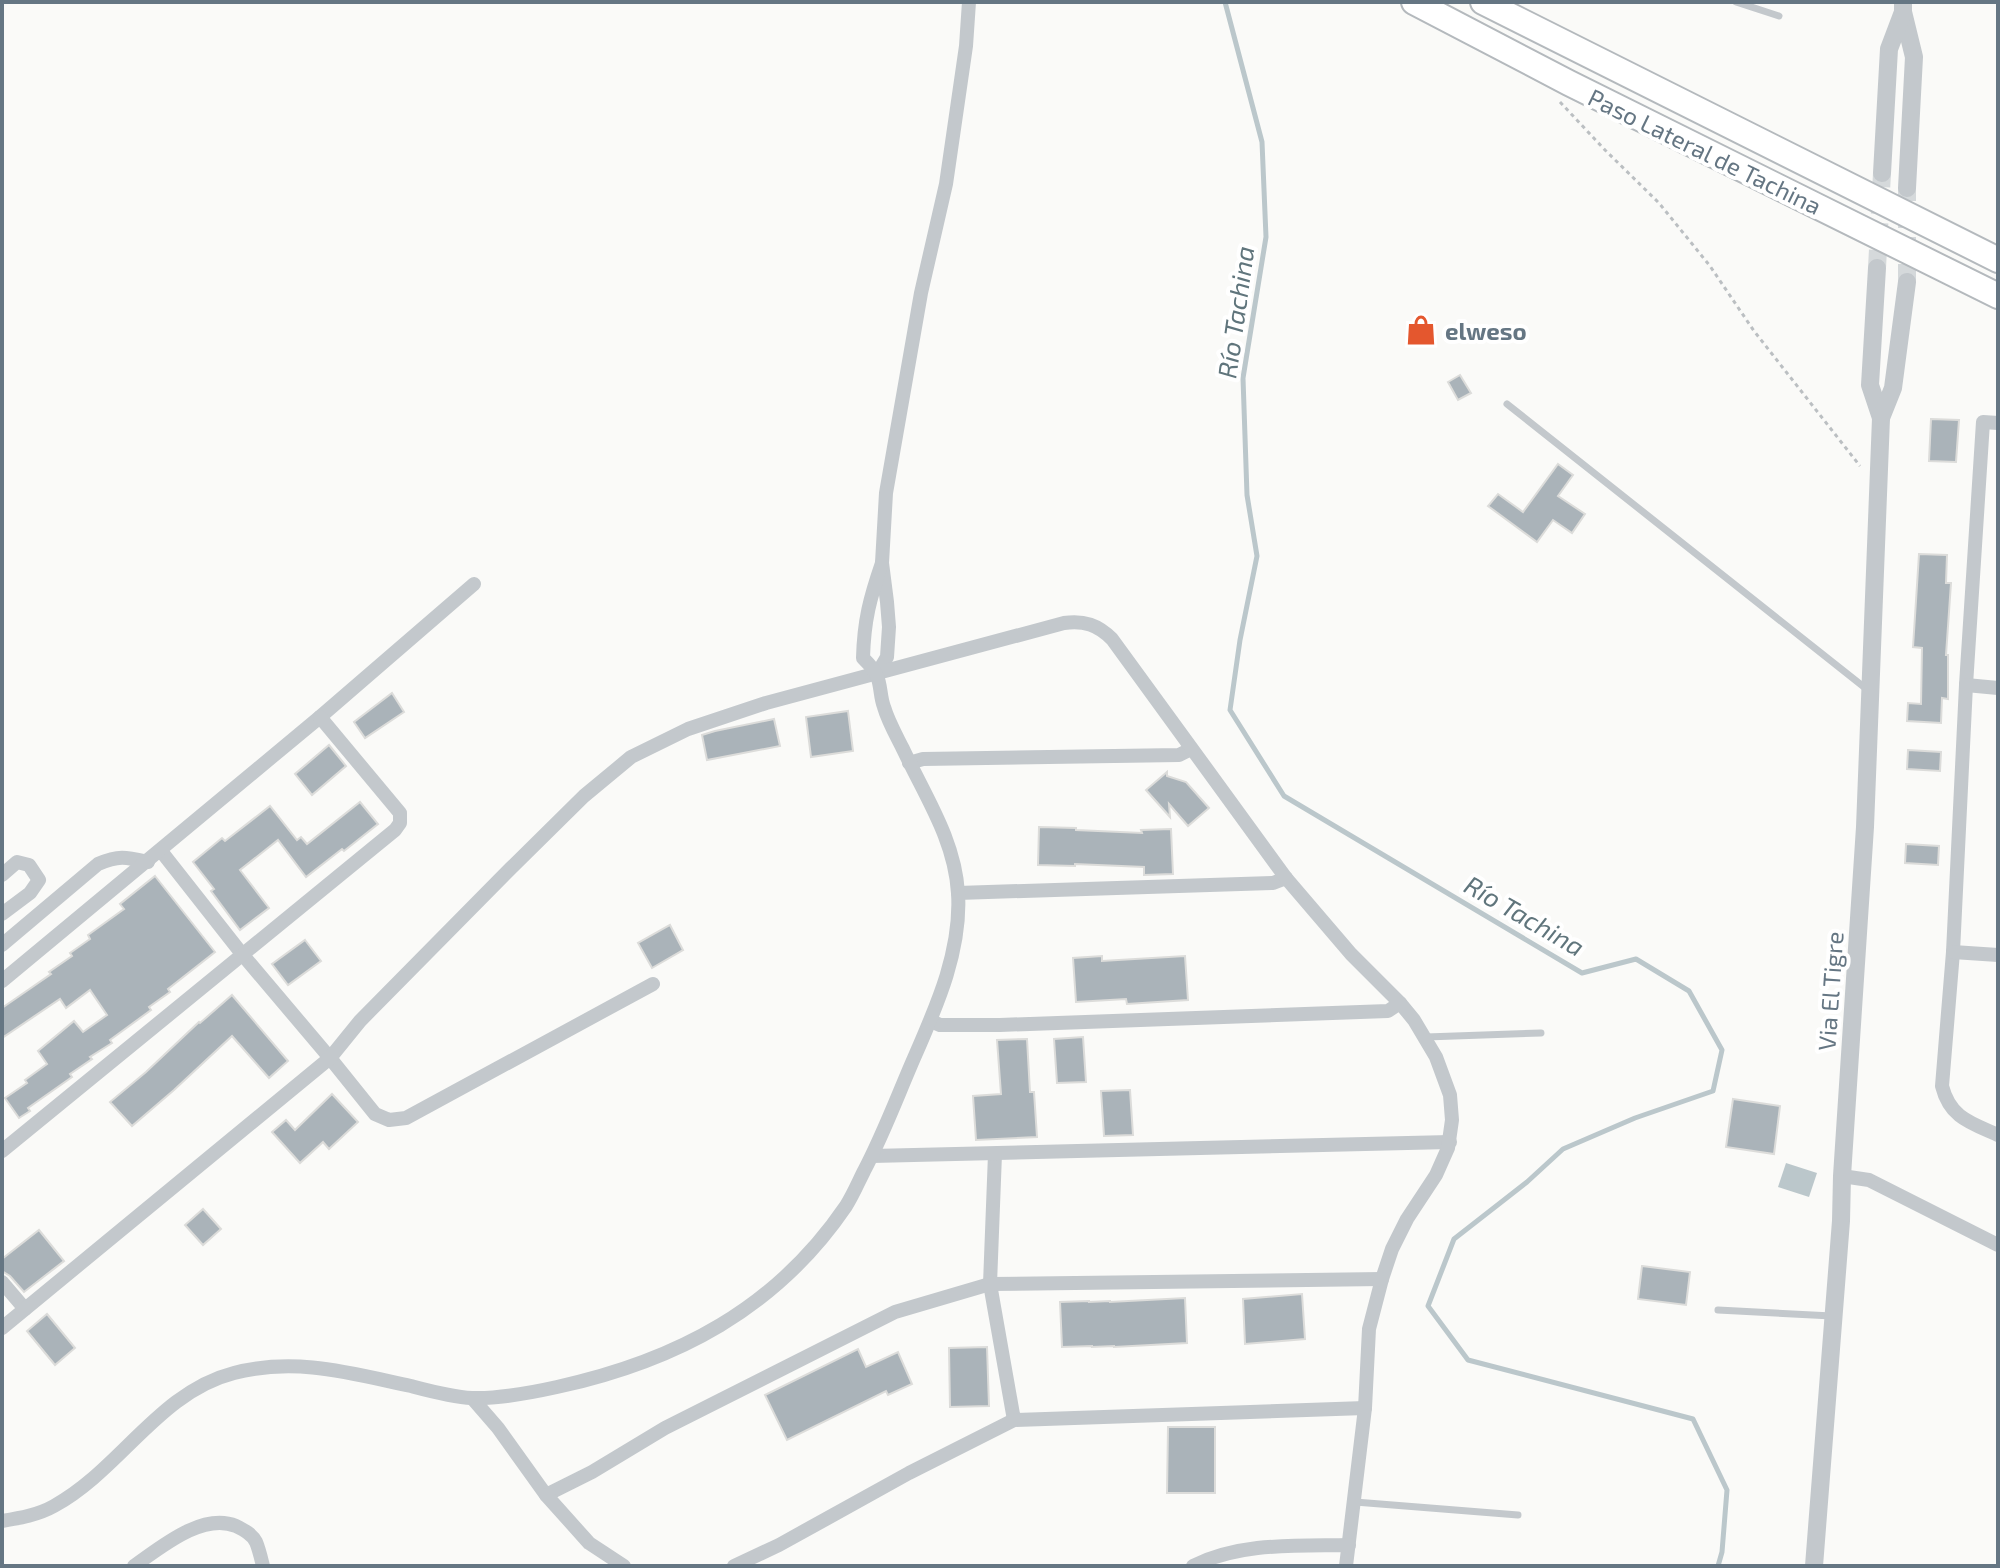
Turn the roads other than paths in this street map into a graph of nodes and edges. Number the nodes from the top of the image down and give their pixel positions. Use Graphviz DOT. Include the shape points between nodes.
graph roads {
  1 [pos="969,2"];
  2 [pos="1414,2"];
  3 [pos="1483,2"];
  4 [pos="1736,2"];
  5 [pos="1903,7"];
  6 [pos="1779,16"];
  7 [pos="1882,173"];
  8 [pos="1907,188"];
  9 [pos="1998,260"];
  10 [pos="1877,268"];
  11 [pos="1907,282"];
  12 [pos="1998,296"];
  13 [pos="1507,404"];
  14 [pos="1881,418"];
  15 [pos="1998,423"];
  16 [pos="882,563"];
  17 [pos="474,584"];
  18 [pos="877,674"];
  19 [pos="1966,685"];
  20 [pos="1998,688"];
  21 [pos="1870,691"];
  22 [pos="320,717"];
  23 [pos="1191,749"];
  24 [pos="909,763"];
  25 [pos="161,851"];
  26 [pos="148,862"];
  27 [pos="2,875"];
  28 [pos="1286,878"];
  29 [pos="958,893"];
  30 [pos="2,914"];
  31 [pos="2,945"];
  32 [pos="1953,952"];
  33 [pos="242,954"];
  34 [pos="1998,955"];
  35 [pos="2,981"];
  36 [pos="653,984"];
  37 [pos="1400,1003"];
  38 [pos="931,1021"];
  39 [pos="1541,1033"];
  40 [pos="1426,1037"];
  41 [pos="330,1058"];
  42 [pos="1998,1135"];
  43 [pos="1450,1142"];
  44 [pos="2,1151"];
  45 [pos="995,1154"];
  46 [pos="872,1156"];
  47 [pos="1842,1176"];
  48 [pos="1998,1245"];
  49 [pos="1382,1279"];
  50 [pos="2,1282"];
  51 [pos="990,1284"];
  52 [pos="25,1309"];
  53 [pos="1718,1310"];
  54 [pos="1834,1316"];
  55 [pos="2,1328"];
  56 [pos="472,1398"];
  57 [pos="1365,1408"];
  58 [pos="1014,1420"];
  59 [pos="546,1495"];
  60 [pos="1355,1502"];
  61 [pos="1518,1515"];
  62 [pos="2,1521"];
  63 [pos="1349,1545"];
  64 [pos="134,1566"];
  65 [pos="263,1566"];
  66 [pos="624,1566"];
  67 [pos="734,1566"];
  68 [pos="1193,1566"];
  69 [pos="1346,1566"];
  70 [pos="1814,1566"];
  1 -- 16 [label="street" via="946,184 886,493"];
  2 -- 12 [label="highway, Paso Lateral de Tachina"];
  3 -- 9 [label="highway, Paso Lateral de Tachina"];
  4 -- 6 [label="lane"];
  5 -- 7 [label="street" via="1889,49"];
  5 -- 8 [label="street" via="1914,57"];
  10 -- 14 [label="street, Via El Tigre" via="1870,385"];
  11 -- 14 [label="street, Via El Tigre" via="1893,388"];
  13 -- 21 [label="lane"];
  14 -- 21 [label="street, Via El Tigre"];
  15 -- 19 [label="street" via="1983,422"];
  16 -- 18 [label="street" via="889,627 887,657"];
  16 -- 18 [label="street" via="863,643 863,658"];
  17 -- 22 [label="street"];
  18 -- 23 [label="street" via="1064,623 1087,623 1112,639"];
  18 -- 24 [label="street" via="883,706"];
  18 -- 41 [label="street" via="688,729 631,757 532,848 360,1021"];
  19 -- 20 [label="street"];
  19 -- 32 [label="street"];
  21 -- 47 [label="street, Via El Tigre"];
  22 -- 25 [label="street"];
  22 -- 33 [label="street" via="400,813 400,823"];
  23 -- 24 [label="street" via="1179,755"];
  23 -- 28 [label="street"];
  24 -- 29 [label="street" via="943,828"];
  25 -- 26 [label="street"];
  25 -- 33 [label="street"];
  26 -- 31 [label="street" via="125,856 98,864"];
  26 -- 35 [label="street"];
  27 -- 30 [label="street" via="17,862 34,869 39,880"];
  28 -- 29 [label="street" via="1273,883"];
  28 -- 37 [label="street"];
  29 -- 38 [label="street" via="950,962"];
  32 -- 34 [label="street"];
  32 -- 42 [label="street" via="1942,1086 1962,1119"];
  33 -- 41 [label="street"];
  33 -- 44 [label="street"];
  36 -- 41 [label="street" via="406,1118 389,1120 375,1114"];
  37 -- 38 [label="street" via="1388,1011 1342,1013 1000,1025"];
  37 -- 40 [label="street"];
  38 -- 46 [label="street"];
  39 -- 40 [label="lane"];
  40 -- 43 [label="street" via="1450,1095"];
  41 -- 52 [label="street"];
  43 -- 45 [label="street"];
  43 -- 49 [label="street" via="1403,1226"];
  45 -- 46 [label="street"];
  45 -- 51 [label="street"];
  46 -- 56 [label="street" via="848,1204 819,1240 783,1279 708,1334 598,1377"];
  47 -- 48 [label="street" via="1869,1180"];
  47 -- 54 [label="street, Via El Tigre"];
  49 -- 51 [label="street"];
  49 -- 57 [label="street" via="1369,1329"];
  50 -- 52 [label="street"];
  51 -- 58 [label="street"];
  51 -- 59 [label="street" via="895,1312 665,1428"];
  52 -- 55 [label="street"];
  53 -- 54 [label="lane"];
  54 -- 70 [label="street, Via El Tigre"];
  56 -- 59 [label="street"];
  56 -- 62 [label="street" via="302,1365 231,1374 161,1413 97,1475 54,1506"];
  57 -- 58 [label="street"];
  57 -- 60 [label="street"];
  58 -- 67 [label="street"];
  59 -- 66 [label="street" via="589,1543"];
  60 -- 61 [label="lane"];
  60 -- 63 [label="street"];
  63 -- 68 [label="street" via="1257,1548"];
  63 -- 69 [label="street"];
  64 -- 65 [label="street" via="184,1533 227,1523 254,1538"];
}
